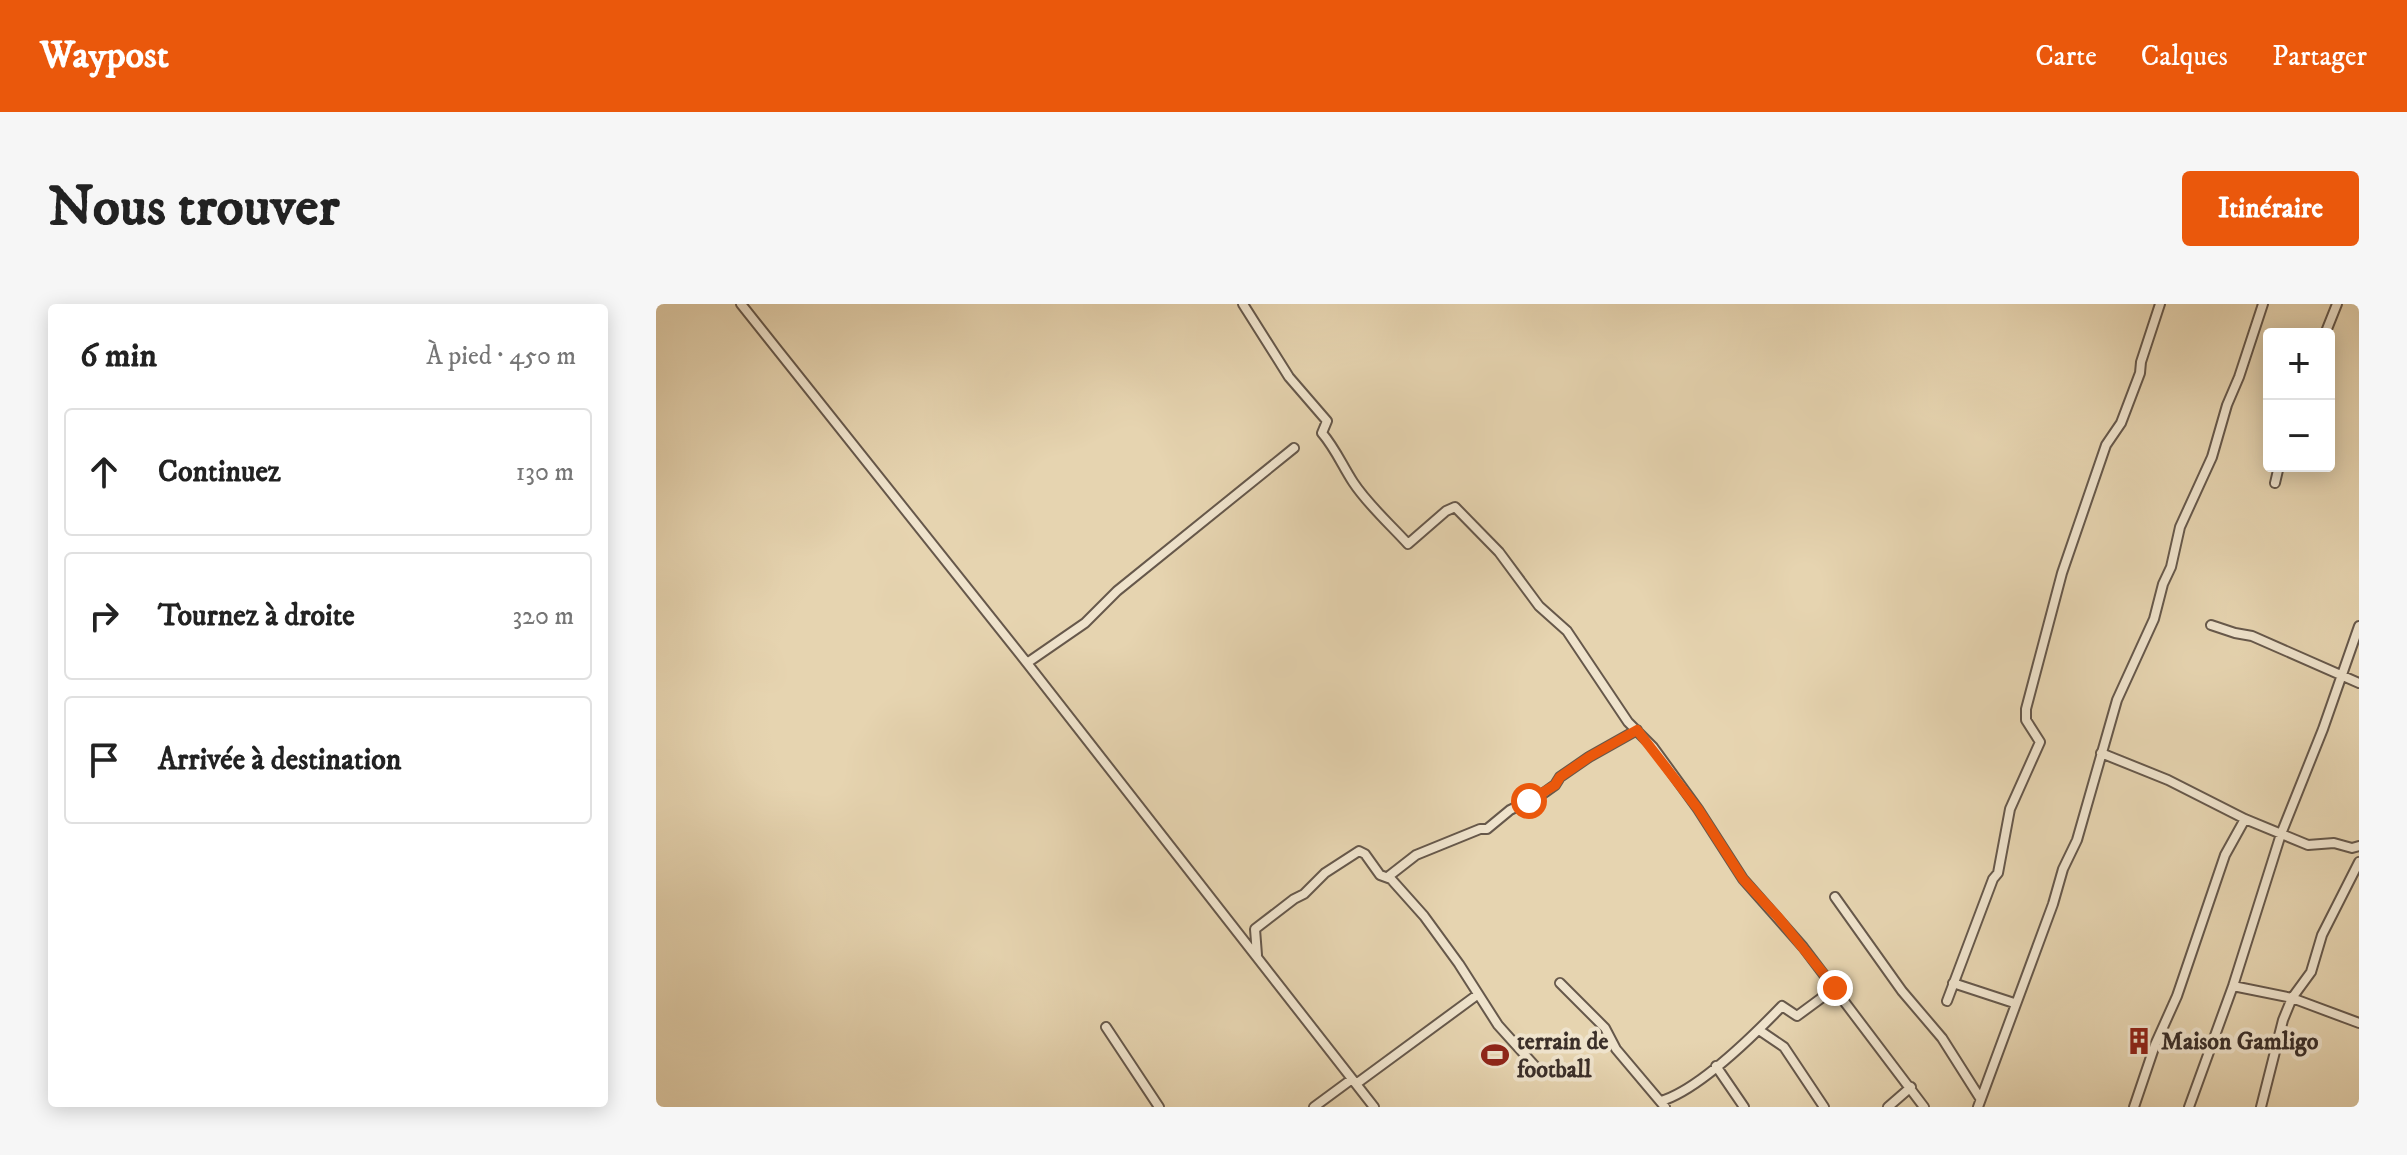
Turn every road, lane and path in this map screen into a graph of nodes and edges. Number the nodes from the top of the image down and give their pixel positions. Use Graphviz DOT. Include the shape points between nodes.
graph roads {
  1 [pos="741,304"];
  2 [pos="1243,304"];
  3 [pos="2160,304"];
  4 [pos="2263,304"];
  5 [pos="2337,304"];
  6 [pos="2327,328"];
  7 [pos="1294,448"];
  8 [pos="2278,472"];
  9 [pos="2275,483"];
  10 [pos="2211,625"];
  11 [pos="2359,626"];
  12 [pos="1027,663"];
  13 [pos="2342,676"];
  14 [pos="2359,683"];
  15 [pos="1637,730"];
  16 [pos="2101,753"];
  17 [pos="2245,819"];
  18 [pos="2281,834"];
  19 [pos="2359,846"];
  20 [pos="2359,862"];
  21 [pos="1389,876"];
  22 [pos="1835,897"];
  23 [pos="1255,929"];
  24 [pos="1242,938"];
  25 [pos="1257,958"];
  26 [pos="1560,983"];
  27 [pos="1953,983"];
  28 [pos="2233,986"];
  29 [pos="1835,988"];
  30 [pos="1477,995"];
  31 [pos="2292,998"];
  32 [pos="1947,1001"];
  33 [pos="2014,1003"];
  34 [pos="2359,1023"];
  35 [pos="1106,1027"];
  36 [pos="1759,1030"];
  37 [pos="1716,1066"];
  38 [pos="1543,1075"];
  39 [pos="1354,1082"];
  40 [pos="1911,1087"];
  41 [pos="1979,1102"];
  42 [pos="1663,1104"];
  43 [pos="1159,1107"];
  44 [pos="1314,1107"];
  45 [pos="1374,1107"];
  46 [pos="1744,1107"];
  47 [pos="1824,1107"];
  48 [pos="1888,1107"];
  49 [pos="1924,1107"];
  50 [pos="2134,1107"];
  51 [pos="2189,1107"];
  52 [pos="2261,1107"];
  1 -- 12 [label="street"];
  2 -- 15 [label="street" via="1289,377 1327,421 1322,433 1377,513 1408,544 1455,507 1499,552 1539,606 1567,631"];
  3 -- 27 [label="street" via="2140,373 2121,423 2106,445 2062,573 2026,709 2026,720 2040,742 2013,799 1998,873"];
  4 -- 16 [label="street" via="2212,457 2180,527 2154,619 2117,700"];
  5 -- 6 [label="street"];
  7 -- 12 [label="street" via="1085,623"];
  8 -- 9 [label="street"];
  10 -- 13 [label="street" via="2252,636"];
  11 -- 13 [label="street"];
  12 -- 24 [label="street"];
  13 -- 14 [label="street"];
  13 -- 18 [label="street"];
  15 -- 21 [label="street" via="1487,829 1416,855"];
  15 -- 29 [label="street" via="1743,879"];
  16 -- 17 [label="street"];
  16 -- 33 [label="street" via="2077,840"];
  17 -- 18 [label="street"];
  17 -- 50 [label="street" via="2225,855"];
  18 -- 19 [label="street" via="2308,845"];
  18 -- 28 [label="street"];
  20 -- 31 [label="street" via="2322,935 2311,972"];
  21 -- 23 [label="street" via="1380,875 1359,851"];
  21 -- 30 [label="street" via="1436,932"];
  22 -- 41 [label="street" via="1942,1038"];
  23 -- 24 [label="street"];
  23 -- 25 [label="street"];
  24 -- 25 [label="street"];
  25 -- 39 [label="street"];
  26 -- 42 [label="street" via="1605,1028"];
  27 -- 32 [label="street"];
  27 -- 33 [label="street"];
  28 -- 31 [label="street"];
  28 -- 51 [label="street"];
  29 -- 36 [label="street" via="1797,1016 1782,1006"];
  29 -- 40 [label="street"];
  30 -- 38 [label="street"];
  30 -- 39 [label="street"];
  31 -- 34 [label="street"];
  31 -- 52 [label="street"];
  33 -- 41 [label="street"];
  35 -- 43 [label="street"];
  36 -- 37 [label="street"];
  36 -- 47 [label="street" via="1784,1047"];
  37 -- 42 [label="street"];
  37 -- 46 [label="street"];
  39 -- 44 [label="street"];
  39 -- 45 [label="street"];
  40 -- 48 [label="street"];
  40 -- 49 [label="street"];
}
